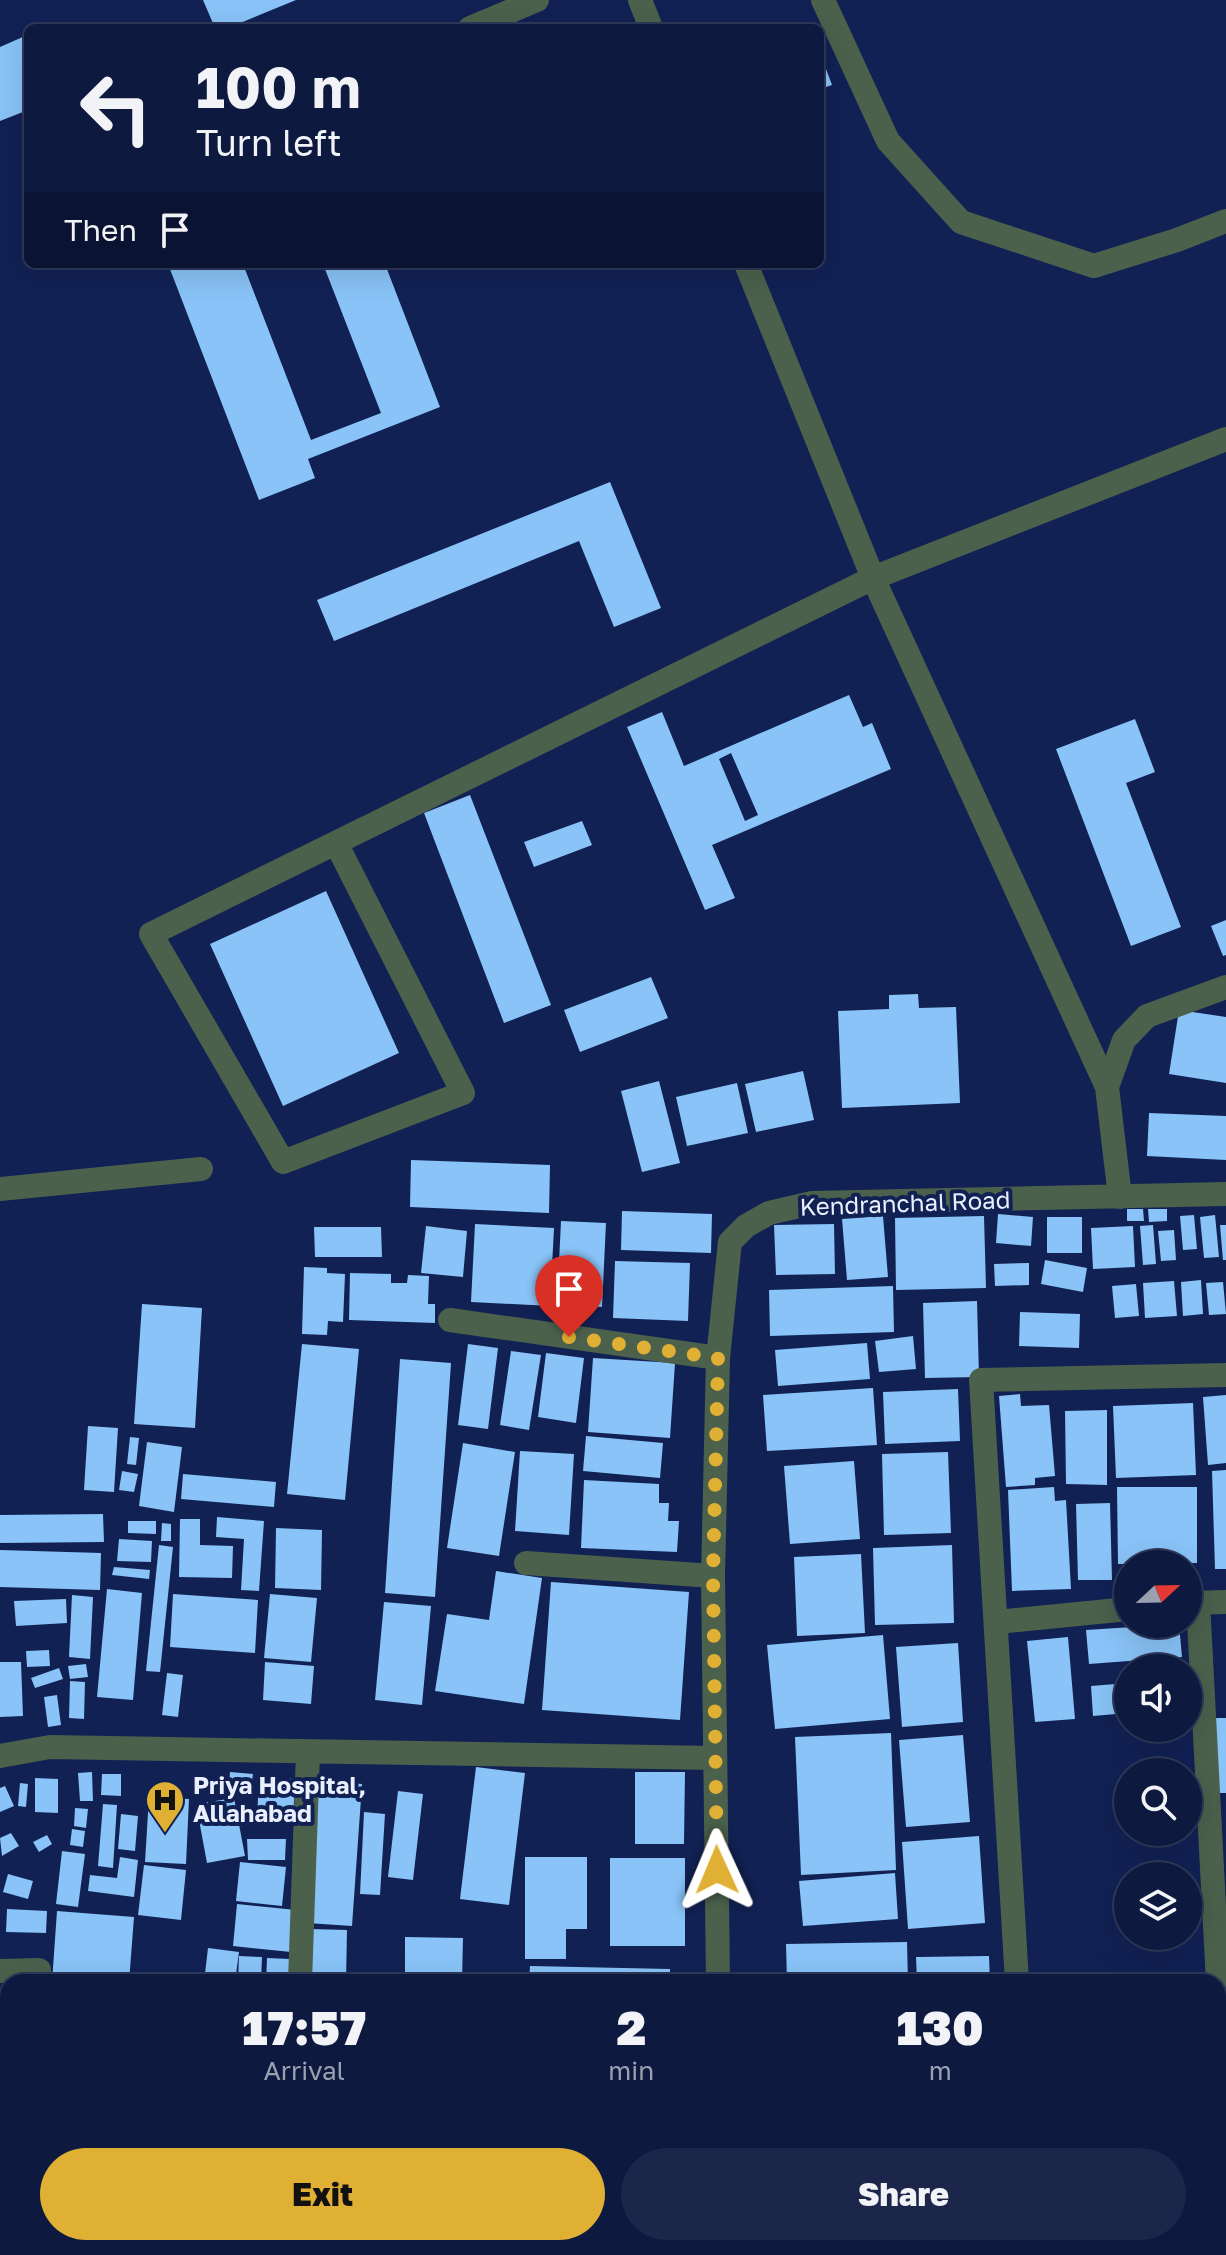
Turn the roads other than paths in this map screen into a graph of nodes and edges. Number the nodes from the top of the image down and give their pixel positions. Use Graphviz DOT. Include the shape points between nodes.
graph roads {
  1 [pos="537,0"];
  2 [pos="823,0"];
  3 [pos="480,24"];
  4 [pos="1226,221"];
  5 [pos="748,268"];
  6 [pos="1226,439"];
  7 [pos="873,578"];
  8 [pos="336,843"];
  9 [pos="1226,987"];
  10 [pos="1107,1087"];
  11 [pos="201,1169"];
  12 [pos="0,1189"];
  13 [pos="1226,1194"];
  14 [pos="1120,1197"];
  15 [pos="450,1320"];
  16 [pos="718,1358"];
  17 [pos="1226,1375"];
  18 [pos="526,1563"];
  19 [pos="713,1576"];
  20 [pos="1226,1602"];
  21 [pos="1202,1603"];
  22 [pos="1114,1610"];
  23 [pos="997,1622"];
  24 [pos="1195,1638"];
  25 [pos="308,1753"];
  26 [pos="0,1756"];
  27 [pos="715,1758"];
  28 [pos="0,1971"];
  29 [pos="39,1974"];
  30 [pos="300,1974"];
  31 [pos="718,1974"];
  32 [pos="1017,1974"];
  33 [pos="1217,1974"];
  1 -- 3 [label="street"];
  2 -- 4 [label="street" via="888,141 961,222 1094,266"];
  5 -- 7 [label="street"];
  6 -- 7 [label="street"];
  7 -- 8 [label="street"];
  7 -- 10 [label="street"];
  8 -- 8 [label="street" via="463,1093 283,1162 151,934"];
  9 -- 10 [label="street" via="1147,1016 1124,1040"];
  10 -- 14 [label="street"];
  11 -- 12 [label="street"];
  13 -- 14 [label="street, Kendranchal Road"];
  14 -- 16 [label="street, Kendranchal Road" via="812,1203 769,1213 730,1242"];
  15 -- 16 [label="street"];
  16 -- 19 [label="street, Kendranchal Road"];
  17 -- 23 [label="street" via="981,1380"];
  18 -- 19 [label="street"];
  19 -- 27 [label="street, Kendranchal Road"];
  20 -- 21 [label="street"];
  22 -- 23 [label="street"];
  23 -- 32 [label="street"];
  24 -- 33 [label="street"];
  25 -- 26 [label="street" via="50,1747"];
  25 -- 27 [label="street"];
  25 -- 30 [label="street"];
  27 -- 31 [label="street, Kendranchal Road"];
  28 -- 29 [label="street"];
}
